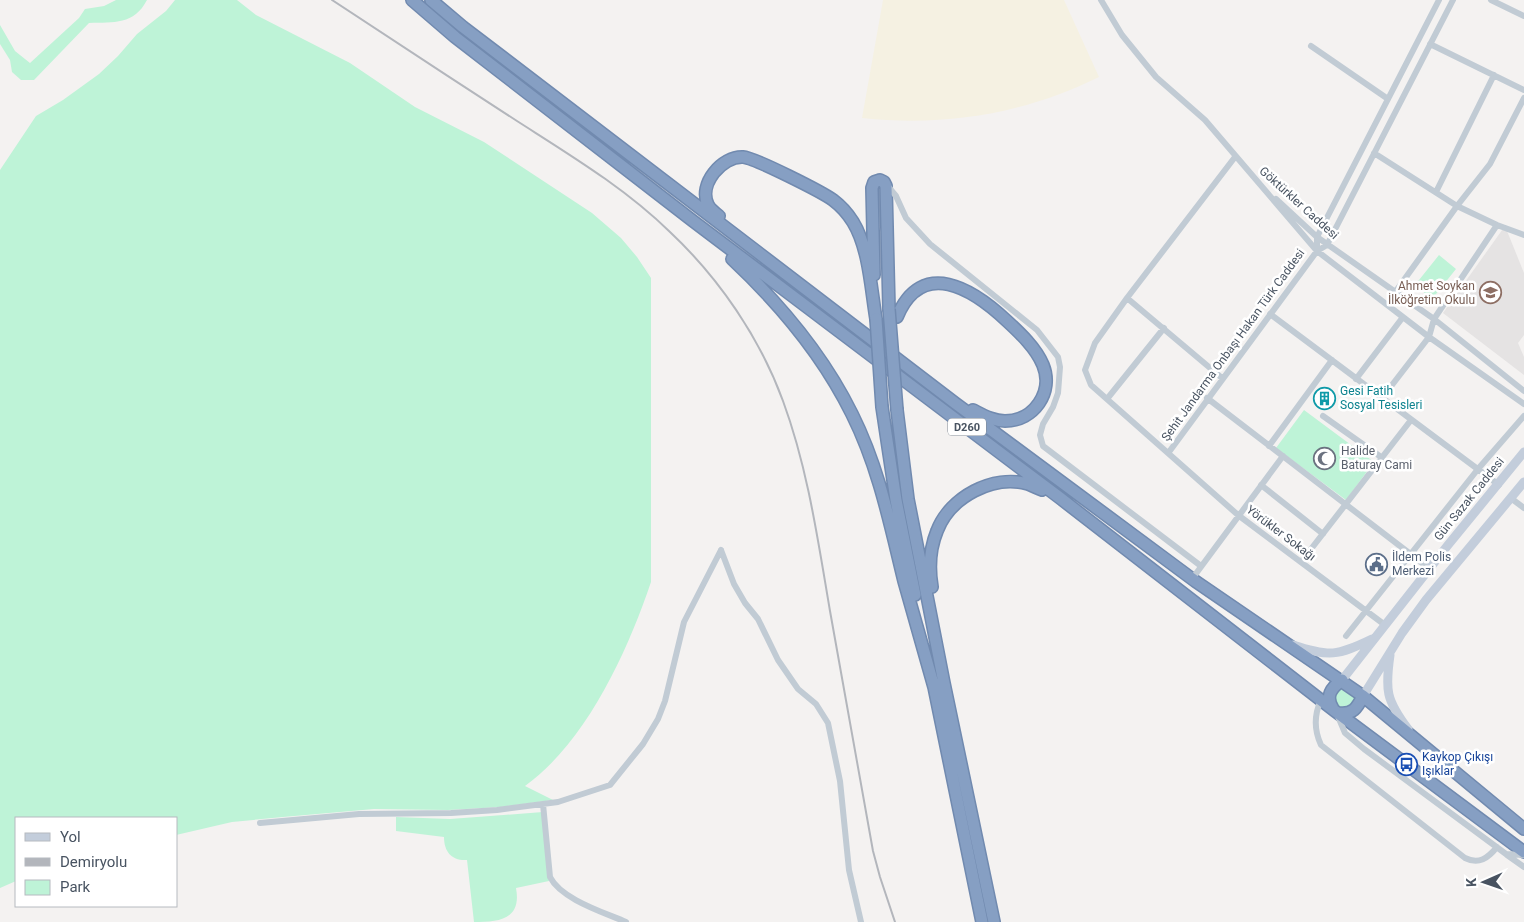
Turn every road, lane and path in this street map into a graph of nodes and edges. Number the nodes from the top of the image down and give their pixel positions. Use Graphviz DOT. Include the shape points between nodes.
graph roads {
  1 [pos="412,0"];
  2 [pos="431,0"];
  3 [pos="1101,0"];
  4 [pos="1438,0"];
  5 [pos="1452,0"];
  6 [pos="1491,0"];
  7 [pos="1524,16"];
  8 [pos="1430,44"];
  9 [pos="1312,46"];
  10 [pos="1494,75"];
  11 [pos="1524,90"];
  12 [pos="1524,98"];
  13 [pos="1388,99"];
  14 [pos="1374,153"];
  15 [pos="1235,156"];
  16 [pos="1249,174"];
  17 [pos="885,184"];
  18 [pos="1436,192"];
  19 [pos="1457,206"];
  20 [pos="693,222"];
  21 [pos="1497,225"];
  22 [pos="1524,235"];
  23 [pos="1316,237"];
  24 [pos="745,244"];
  25 [pos="1327,245"];
  26 [pos="1317,251"];
  27 [pos="1396,291"];
  28 [pos="1127,298"];
  29 [pos="893,313"];
  30 [pos="1270,314"];
  31 [pos="1403,317"];
  32 [pos="876,318"];
  33 [pos="1434,319"];
  34 [pos="1164,328"];
  35 [pos="1429,337"];
  36 [pos="1332,360"];
  37 [pos="1222,378"];
  38 [pos="1356,379"];
  39 [pos="1524,391"];
  40 [pos="1207,398"];
  41 [pos="1382,398"];
  42 [pos="1107,399"];
  43 [pos="955,403"];
  44 [pos="1524,404"];
  45 [pos="1323,416"];
  46 [pos="1524,416"];
  47 [pos="1411,420"];
  48 [pos="1270,446"];
  49 [pos="1168,452"];
  50 [pos="1524,452"];
  51 [pos="1283,456"];
  52 [pos="1381,457"];
  53 [pos="1478,469"];
  54 [pos="1524,482"];
  55 [pos="1261,485"];
  56 [pos="1499,485"];
  57 [pos="1060,498"];
  58 [pos="1512,498"];
  59 [pos="1345,504"];
  60 [pos="1524,508"];
  61 [pos="1238,515"];
  62 [pos="1323,534"];
  63 [pos="1411,554"];
  64 [pos="1301,562"];
  65 [pos="1201,566"];
  66 [pos="1430,569"];
  67 [pos="1192,579"];
  68 [pos="1366,611"];
  69 [pos="1385,625"];
  70 [pos="1346,636"];
  71 [pos="1375,638"];
  72 [pos="1285,642"];
  73 [pos="1390,651"];
  74 [pos="1342,680"];
  75 [pos="939,685"];
  76 [pos="1362,696"];
  77 [pos="1321,700"];
  78 [pos="1335,711"];
  79 [pos="1417,741"];
  80 [pos="543,804"];
  81 [pos="260,823"];
  82 [pos="1524,829"];
  83 [pos="1497,847"];
  84 [pos="1524,853"];
  85 [pos="1506,854"];
  86 [pos="1524,867"];
  87 [pos="626,922"];
  88 [pos="861,922"];
  89 [pos="982,922"];
  90 [pos="994,922"];
  1 -- 20 [label="highway, D260"];
  2 -- 24 [label="highway, D260"];
  3 -- 15 [label="street" via="1122,35 1156,77 1205,120"];
  4 -- 13 [label="street"];
  5 -- 8 [label="street"];
  6 -- 7 [label="street"];
  8 -- 10 [label="street"];
  8 -- 14 [label="street"];
  9 -- 13 [label="street"];
  10 -- 11 [label="street"];
  10 -- 18 [label="street"];
  12 -- 19 [label="street" via="1490,164"];
  13 -- 23 [label="street"];
  14 -- 18 [label="street"];
  14 -- 25 [label="street"];
  15 -- 16 [label="street"];
  15 -- 28 [label="street, Yörükler Sokağı"];
  16 -- 23 [label="street, Göktürkler Caddesi"];
  16 -- 26 [label="street, Göktürkler Caddesi"];
  17 -- 29 [label="highway"];
  17 -- 32 [label="highway" via="878,180 872,188"];
  17 -- 65 [label="street" via="893,191 906,218 930,244 1037,330 1058,357 1058,393 1043,424 1040,435 1043,446"];
  18 -- 19 [label="street"];
  19 -- 21 [label="street"];
  19 -- 27 [label="street"];
  20 -- 57 [label="highway, D260"];
  20 -- 75 [label="highway" via="788,317 825,367 852,413 880,484"];
  21 -- 22 [label="street"];
  21 -- 33 [label="street"];
  23 -- 25 [label="street, Göktürkler Caddesi"];
  23 -- 26 [label="street, Şehit Jandarma Onbaşı Hakan Türk Caddesi"];
  24 -- 32 [label="highway" via="708,206 706,195 709,180 716,170 741,157 754,160 827,196 844,210 857,229 862,244"];
  24 -- 43 [label="highway, D260"];
  25 -- 26 [label="street, Şehit Jandarma Onbaşı Hakan Türk Caddesi"];
  25 -- 27 [label="street, Göktürkler Caddesi"];
  26 -- 30 [label="street, Şehit Jandarma Onbaşı Hakan Türk Caddesi"];
  26 -- 31 [label="street, Göktürkler Caddesi"];
  27 -- 33 [label="street, Göktürkler Caddesi"];
  28 -- 34 [label="street"];
  28 -- 42 [label="street, Yörükler Sokağı" via="1095,343 1085,370 1091,385"];
  29 -- 43 [label="highway" via="916,290 936,283 953,286 980,299 1001,316 1043,365 1046,378 1041,399 1035,409 1020,418 994,419"];
  29 -- 75 [label="highway, bridge" via="897,410 908,499"];
  30 -- 36 [label="street"];
  30 -- 37 [label="street, Şehit Jandarma Onbaşı Hakan Türk Caddesi"];
  31 -- 35 [label="street, Göktürkler Caddesi"];
  31 -- 38 [label="street"];
  32 -- 75 [label="highway, bridge" via="882,407 896,500"];
  33 -- 35 [label="street"];
  33 -- 39 [label="street, Göktürkler Caddesi"];
  34 -- 37 [label="street"];
  34 -- 42 [label="street"];
  35 -- 41 [label="street"];
  35 -- 44 [label="street, Göktürkler Caddesi"];
  36 -- 38 [label="street"];
  36 -- 48 [label="street"];
  37 -- 40 [label="street, Şehit Jandarma Onbaşı Hakan Türk Caddesi"];
  38 -- 41 [label="street"];
  40 -- 48 [label="street"];
  40 -- 49 [label="street, Şehit Jandarma Onbaşı Hakan Türk Caddesi"];
  41 -- 47 [label="street"];
  42 -- 49 [label="street, Yörükler Sokağı"];
  43 -- 67 [label="highway, D260"];
  45 -- 52 [label="street"];
  46 -- 53 [label="street"];
  47 -- 52 [label="street"];
  47 -- 53 [label="street"];
  48 -- 51 [label="street"];
  49 -- 61 [label="street, Yörükler Sokağı"];
  50 -- 56 [label="street, Gün Sazak Caddesi"];
  51 -- 55 [label="street"];
  51 -- 59 [label="street"];
  52 -- 59 [label="street"];
  53 -- 56 [label="street"];
  53 -- 63 [label="street"];
  54 -- 58 [label="street"];
  55 -- 61 [label="street"];
  55 -- 62 [label="street"];
  56 -- 66 [label="street, Gün Sazak Caddesi"];
  57 -- 75 [label="highway" via="1027,484 994,484 966,495 942,520 933,543 930,575"];
  57 -- 77 [label="highway, D260"];
  58 -- 60 [label="street"];
  58 -- 73 [label="street" via="1426,600"];
  59 -- 62 [label="street"];
  59 -- 63 [label="street"];
  61 -- 64 [label="street, Yörükler Sokağı"];
  61 -- 65 [label="street"];
  62 -- 64 [label="street"];
  63 -- 66 [label="street"];
  63 -- 68 [label="street"];
  64 -- 68 [label="street, Yörükler Sokağı"];
  65 -- 67 [label="street"];
  66 -- 69 [label="street, Gün Sazak Caddesi"];
  67 -- 72 [label="highway, D260"];
  68 -- 69 [label="street, Yörükler Sokağı"];
  68 -- 70 [label="street"];
  69 -- 71 [label="street, Gün Sazak Caddesi"];
  71 -- 72 [label="street" via="1334,654 1319,653"];
  71 -- 74 [label="street, Gün Sazak Caddesi"];
  72 -- 74 [label="highway, D260"];
  73 -- 76 [label="street"];
  73 -- 79 [label="street" via="1389,698 1395,712"];
  74 -- 76 [label="highway, D260"];
  74 -- 78 [label="highway" via="1329,694"];
  75 -- 89 [label="highway"];
  75 -- 90 [label="highway"];
  76 -- 78 [label="highway" via="1353,711 1346,714"];
  76 -- 79 [label="highway, D260"];
  77 -- 78 [label="highway, D260"];
  77 -- 83 [label="street" via="1315,726 1321,745 1465,858 1482,860"];
  78 -- 83 [label="street" via="1345,733 1364,749"];
  78 -- 84 [label="highway, D260"];
  79 -- 82 [label="highway, D260"];
  80 -- 81 [label="street" via="474,812 359,814"];
  80 -- 87 [label="street" via="550,877 555,886 567,896"];
  80 -- 88 [label="street" via="610,785 649,736 665,701 684,622 721,550 734,584 758,618 778,660 828,723 840,781 849,870"];
  83 -- 85 [label="street"];
  84 -- 85 [label="street"];
  85 -- 86 [label="street"];
}
